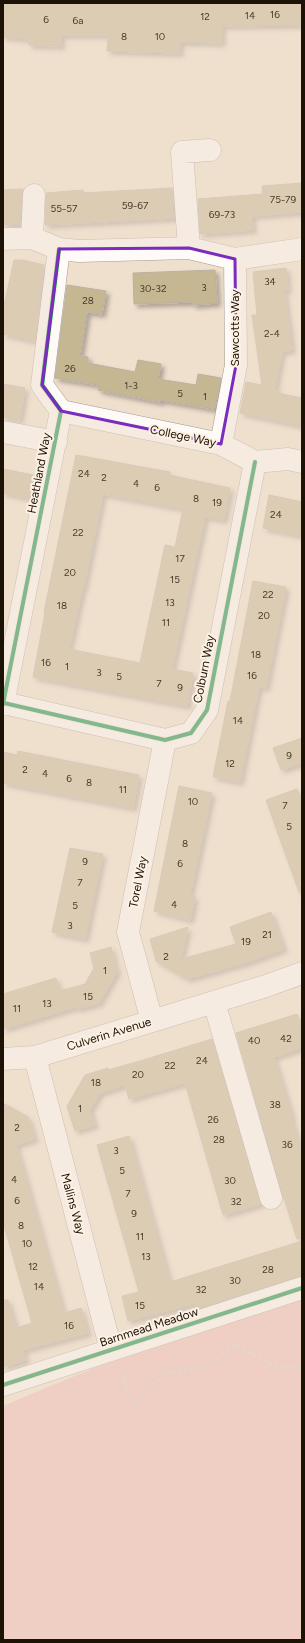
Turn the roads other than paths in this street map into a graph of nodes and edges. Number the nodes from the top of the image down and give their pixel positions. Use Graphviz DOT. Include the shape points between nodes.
graph roads {
  1 [pos="210,150"];
  2 [pos="34,195"];
  3 [pos="32,238"];
  4 [pos="3,239"];
  5 [pos="189,248"];
  6 [pos="59,249"];
  7 [pos="302,249"];
  8 [pos="235,259"];
  9 [pos="61,411"];
  10 [pos="3,432"];
  11 [pos="56,442"];
  12 [pos="221,444"];
  13 [pos="255,462"];
  14 [pos="302,462"];
  15 [pos="9,639"];
  16 [pos="3,703"];
  17 [pos="165,740"];
  18 [pos="302,973"];
  19 [pos="214,1002"];
  20 [pos="152,1021"];
  21 [pos="35,1058"];
  22 [pos="3,1059"];
  23 [pos="271,1198"];
  24 [pos="302,1288"];
  25 [pos="111,1350"];
  26 [pos="3,1385"];
  1 -- 5 [label="street" via="182,152"];
  2 -- 3 [label="street"];
  3 -- 4 [label="street"];
  3 -- 6 [label="street"];
  5 -- 6 [label="street" via="80,251"];
  5 -- 8 [label="street"];
  6 -- 9 [label="street" via="42,385"];
  7 -- 8 [label="street"];
  8 -- 12 [label="street, Sawcotts Way" via="236,365"];
  9 -- 11 [label="street, Heathland Way"];
  9 -- 12 [label="street, College Way"];
  10 -- 11 [label="street, Heathland Way"];
  11 -- 15 [label="street, Heathland Way"];
  12 -- 13 [label="street, College Way"];
  13 -- 14 [label="street" via="288,459"];
  13 -- 17 [label="street, Colburn Way" via="207,710 191,733"];
  15 -- 16 [label="street, Heathland Way"];
  16 -- 17 [label="street, Colburn Way"];
  17 -- 20 [label="street, Torel Way" via="128,932"];
  18 -- 19 [label="street, Culverin Avenue"];
  19 -- 20 [label="street, Culverin Avenue"];
  19 -- 23 [label="street"];
  20 -- 21 [label="street, Culverin Avenue"];
  21 -- 22 [label="street, Culverin Avenue"];
  21 -- 25 [label="street, Mallins Way"];
  24 -- 25 [label="street, Barnmead Meadow"];
  25 -- 26 [label="street, Barnmead Meadow"];
}
